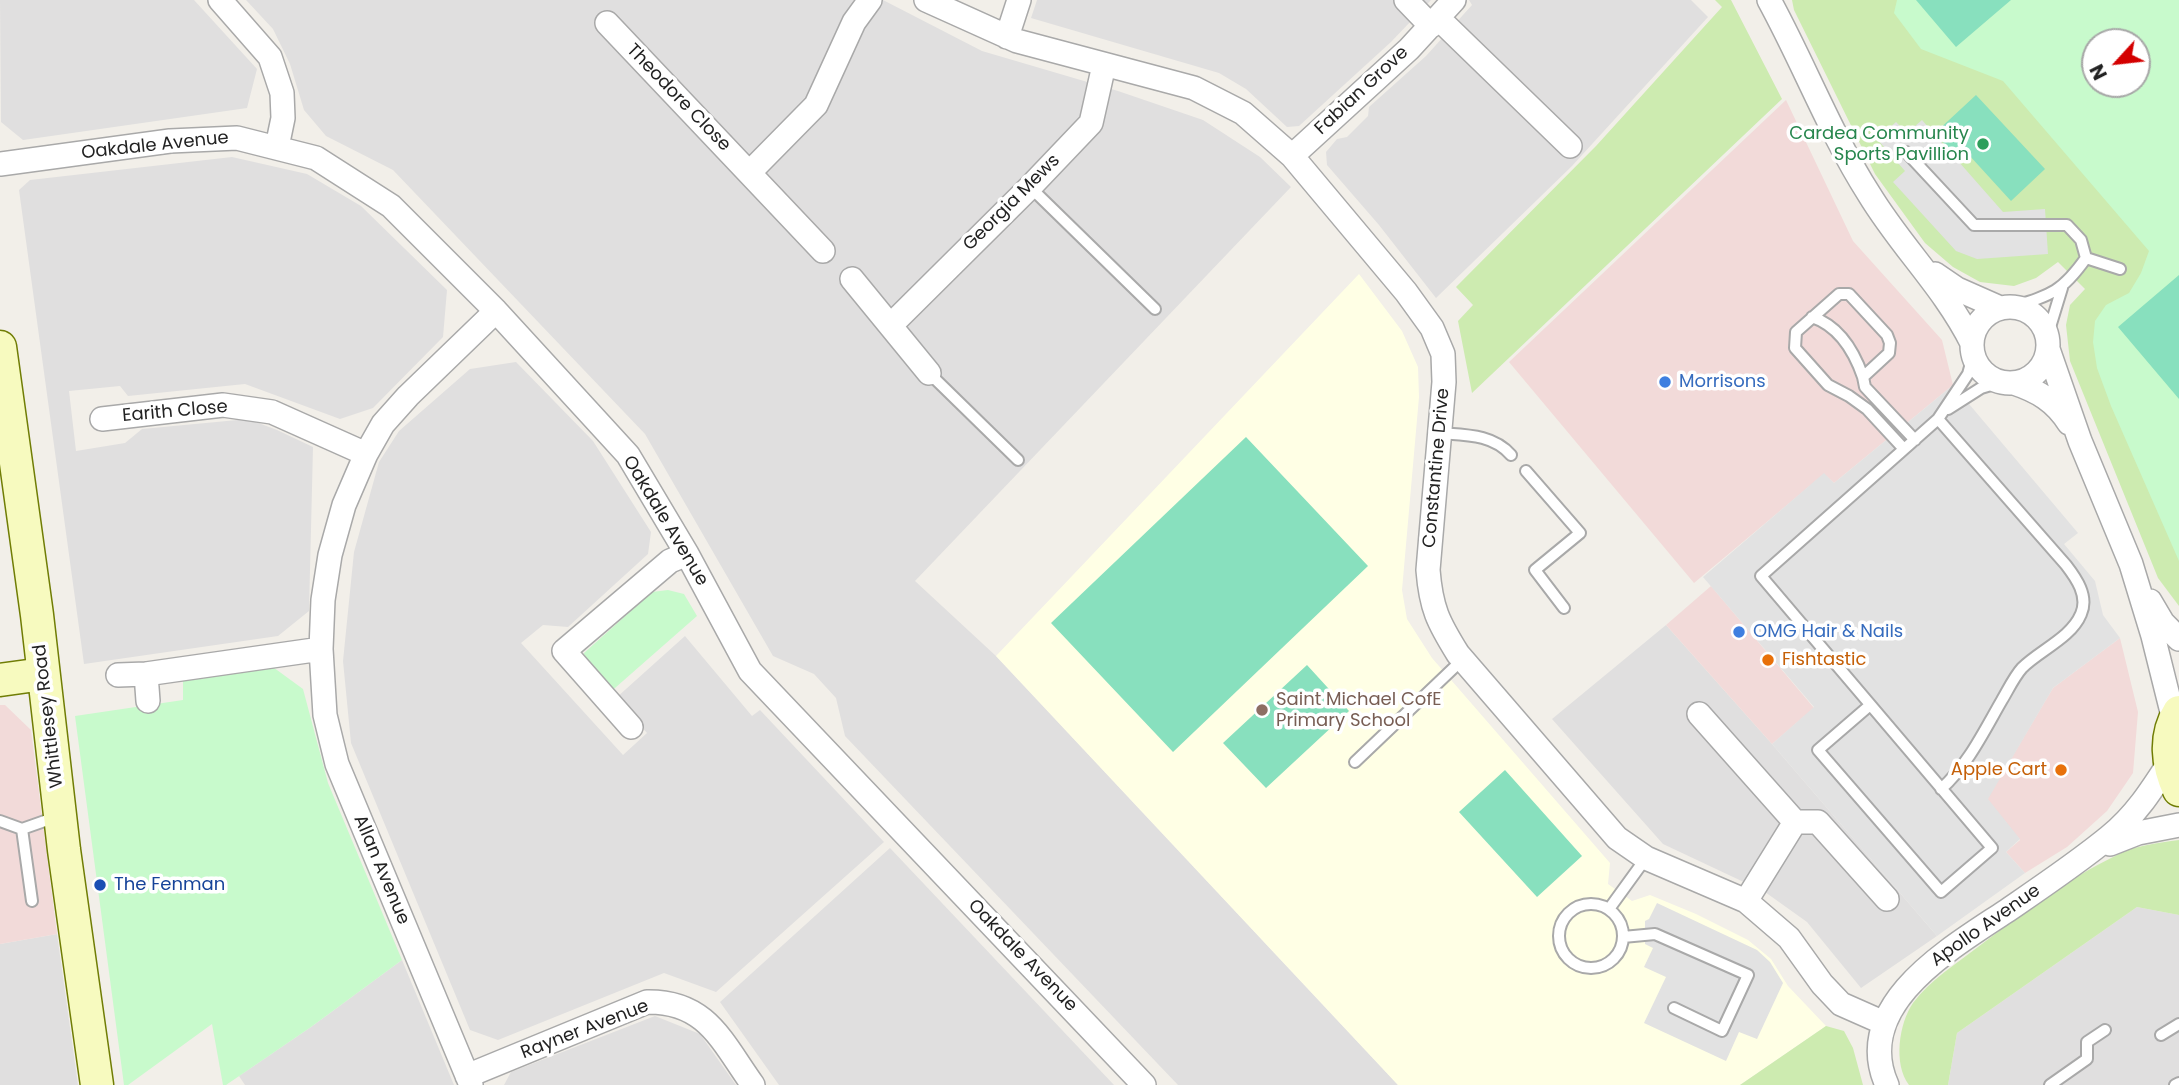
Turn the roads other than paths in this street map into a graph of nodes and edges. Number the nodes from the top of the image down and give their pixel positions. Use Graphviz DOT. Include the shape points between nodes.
graph roads {
  1 [pos="220,0"];
  2 [pos="870,0"];
  3 [pos="926,0"];
  4 [pos="1019,0"];
  5 [pos="1406,0"];
  6 [pos="1454,0"];
  7 [pos="1769,0"];
  8 [pos="1435,22"];
  9 [pos="607,23"];
  10 [pos="1007,37"];
  11 [pos="1104,65"];
  12 [pos="1570,146"];
  13 [pos="276,147"];
  14 [pos="1906,152"];
  15 [pos="1292,156"];
  16 [pos="0,164"];
  17 [pos="749,173"];
  18 [pos="1030,187"];
  19 [pos="823,251"];
  20 [pos="2086,258"];
  21 [pos="1919,261"];
  22 [pos="2120,269"];
  23 [pos="852,279"];
  24 [pos="2062,288"];
  25 [pos="2006,307"];
  26 [pos="1155,309"];
  27 [pos="496,311"];
  28 [pos="1812,317"];
  29 [pos="891,325"];
  30 [pos="2047,343"];
  31 [pos="0,347"];
  32 [pos="1972,350"];
  33 [pos="929,373"];
  34 [pos="1863,377"];
  35 [pos="2008,382"];
  36 [pos="1941,415"];
  37 [pos="102,419"];
  38 [pos="1440,433"];
  39 [pos="1914,440"];
  40 [pos="2080,441"];
  41 [pos="1904,449"];
  42 [pos="366,454"];
  43 [pos="1511,455"];
  44 [pos="1018,460"];
  45 [pos="1526,471"];
  46 [pos="687,554"];
  47 [pos="2131,564"];
  48 [pos="1564,608"];
  49 [pos="2179,639"];
  50 [pos="321,649"];
  51 [pos="1462,660"];
  52 [pos="43,674"];
  53 [pos="146,674"];
  54 [pos="118,675"];
  55 [pos="0,680"];
  56 [pos="148,701"];
  57 [pos="1869,706"];
  58 [pos="1699,714"];
  59 [pos="2176,716"];
  60 [pos="631,727"];
  61 [pos="1355,762"];
  62 [pos="2174,776"];
  63 [pos="1941,789"];
  64 [pos="61,816"];
  65 [pos="0,821"];
  66 [pos="1794,822"];
  67 [pos="2179,825"];
  68 [pos="22,830"];
  69 [pos="2085,856"];
  70 [pos="1646,858"];
  71 [pos="1887,899"];
  72 [pos="32,901"];
  73 [pos="1746,901"];
  74 [pos="1609,909"];
  75 [pos="1623,937"];
  76 [pos="1674,1008"];
  77 [pos="1884,1023"];
  78 [pos="2179,1024"];
  79 [pos="2105,1030"];
  80 [pos="2161,1035"];
  81 [pos="469,1081"];
  82 [pos="97,1085"];
  83 [pos="753,1085"];
  84 [pos="1144,1085"];
  85 [pos="1887,1085"];
  86 [pos="2050,1085"];
  1 -- 13 [label="street" via="271,57 282,93 283,118"];
  2 -- 17 [label="street" via="854,22 816,105"];
  3 -- 10 [label="street, Constantine Drive"];
  4 -- 10 [label="street"];
  5 -- 8 [label="street"];
  6 -- 8 [label="street, Fabian Grove"];
  7 -- 21 [label="street" via="1850,164"];
  8 -- 12 [label="street"];
  8 -- 15 [label="street, Fabian Grove"];
  9 -- 17 [label="street, Theodore Close"];
  10 -- 11 [label="street, Constantine Drive"];
  11 -- 15 [label="street, Constantine Drive" via="1194,88 1243,113"];
  11 -- 18 [label="street, Georgia Mews" via="1091,123"];
  13 -- 16 [label="street, Oakdale Avenue" via="237,138 170,141"];
  13 -- 27 [label="street, Oakdale Avenue" via="316,158 391,206"];
  14 -- 20 [label="lane" via="1973,225 2067,225 2081,240"];
  15 -- 38 [label="street, Constantine Drive" via="1432,328 1443,354"];
  17 -- 19 [label="street, Theodore Close"];
  18 -- 26 [label="lane"];
  18 -- 29 [label="street, Georgia Mews"];
  20 -- 22 [label="lane"];
  20 -- 24 [label="lane"];
  21 -- 25 [label="street" via="1957,289"];
  21 -- 32 [label="street" via="1958,316"];
  23 -- 29 [label="street"];
  24 -- 25 [label="lane"];
  24 -- 30 [label="lane"];
  25 -- 30 [label="street" via="2035,316"];
  25 -- 32 [label="street" via="1980,321"];
  27 -- 42 [label="street, Allan Avenue" via="408,396 383,424"];
  27 -- 46 [label="street, Oakdale Avenue" via="628,456"];
  28 -- 34 [label="lane" via="1839,336 1856,356"];
  28 -- 34 [label="lane" via="1839,294 1849,294 1887,335 1889,353"];
  28 -- 41 [label="lane" via="1796,332 1795,348 1828,385 1867,409"];
  29 -- 33 [label="street"];
  30 -- 35 [label="street" via="2037,372"];
  30 -- 40 [label="street"];
  31 -- 52 [label="main road, Whittlesey Road"];
  32 -- 35 [label="street" via="1989,377"];
  32 -- 36 [label="lane" via="1968,374"];
  33 -- 44 [label="lane"];
  34 -- 39 [label="lane" via="1865,387"];
  35 -- 36 [label="lane" via="1981,388"];
  35 -- 40 [label="street" via="2037,391 2059,408"];
  36 -- 39 [label="lane"];
  36 -- 63 [label="lane" via="2066,565 2083,595 2082,613 2069,631 2021,669 1965,763"];
  37 -- 42 [label="street, Earith Close" via="223,405 272,412"];
  38 -- 43 [label="lane" via="1480,436"];
  38 -- 51 [label="street, Constantine Drive" via="1428,570 1430,600"];
  39 -- 41 [label="lane"];
  40 -- 47 [label="street"];
  41 -- 57 [label="lane" via="1761,576"];
  42 -- 50 [label="street, Allan Avenue" via="344,505 330,555"];
  45 -- 48 [label="lane" via="1580,533 1535,570"];
  46 -- 60 [label="street" via="670,561 564,651"];
  46 -- 84 [label="street, Oakdale Avenue" via="750,671"];
  47 -- 49 [label="street" via="2163,623"];
  47 -- 59 [label="street"];
  50 -- 53 [label="street"];
  50 -- 81 [label="street, Allan Avenue" via="325,715 337,764"];
  51 -- 61 [label="lane"];
  51 -- 70 [label="street, Constantine Drive" via="1616,838"];
  52 -- 55 [label="main road"];
  52 -- 64 [label="main road, Whittlesey Road"];
  53 -- 54 [label="street"];
  53 -- 56 [label="street"];
  57 -- 63 [label="lane"];
  57 -- 63 [label="lane" via="1818,750 1941,892 1992,848"];
  58 -- 66 [label="street"];
  59 -- 62 [label="main road" via="2169,741"];
  62 -- 69 [label="street, Apollo Avenue"];
  64 -- 68 [label="lane"];
  64 -- 82 [label="main road, Whittlesey Road"];
  65 -- 68 [label="lane"];
  66 -- 71 [label="street" via="1818,822"];
  66 -- 73 [label="street"];
  67 -- 69 [label="street, Apollo Avenue" via="2138,833"];
  68 -- 72 [label="lane"];
  69 -- 77 [label="street, Apollo Avenue" via="1933,962 1908,986"];
  70 -- 73 [label="street, Constantine Drive"];
  70 -- 74 [label="lane"];
  73 -- 77 [label="street, Constantine Drive" via="1789,938 1841,1004"];
  74 -- 75 [label="lane" via="1617,916"];
  74 -- 75 [label="lane" via="1588,903 1569,911 1559,930 1562,951 1577,966 1598,968 1616,957"];
  75 -- 76 [label="lane" via="1655,934 1748,975 1722,1031"];
  77 -- 85 [label="street, Apollo Avenue" via="1880,1057"];
  78 -- 80 [label="lane"];
  79 -- 86 [label="lane" via="2087,1041 2087,1059"];
  81 -- 83 [label="street, Rayner Avenue" via="647,1002 668,1002 693,1010 713,1029"];
}
